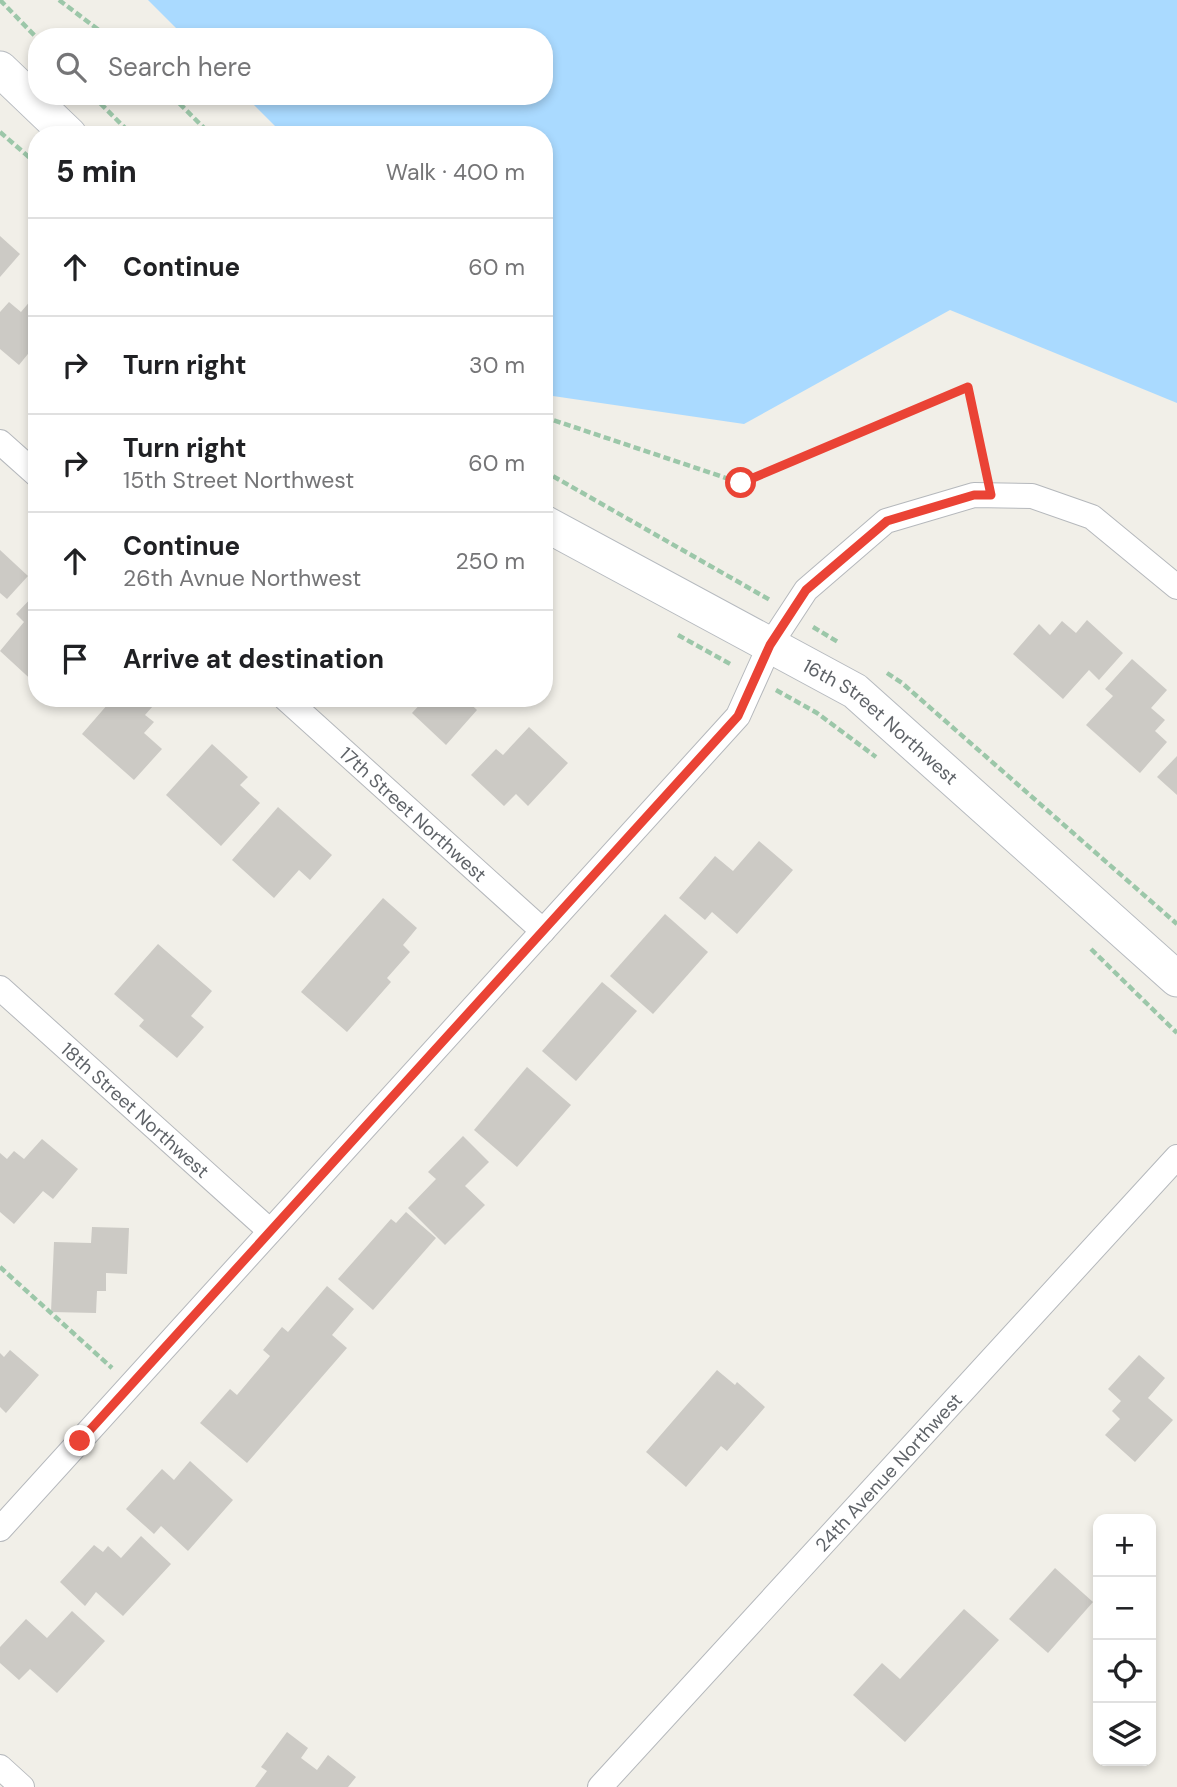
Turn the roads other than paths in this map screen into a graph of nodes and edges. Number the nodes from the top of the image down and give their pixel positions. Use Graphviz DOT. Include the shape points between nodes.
graph roads {
  1 [pos="0,69"];
  2 [pos="28,96"];
  3 [pos="38,105"];
  4 [pos="60,126"];
  5 [pos="0,442"];
  6 [pos="28,467"];
  7 [pos="553,528"];
  8 [pos="1177,587"];
  9 [pos="770,645"];
  10 [pos="295,707"];
  11 [pos="543,931"];
  12 [pos="1177,979"];
  13 [pos="0,988"];
  14 [pos="1177,1157"];
  15 [pos="270,1231"];
  16 [pos="0,1530"];
  17 [pos="0,1767"];
  18 [pos="22,1787"];
  19 [pos="600,1787"];
  1 -- 2 [label="street"];
  3 -- 4 [label="street"];
  5 -- 6 [label="street"];
  7 -- 9 [label="street, 16th Street Northwest"];
  8 -- 9 [label="street" via="1092,517 1032,496 974,495 887,521 806,590"];
  9 -- 11 [label="street" via="738,716"];
  9 -- 12 [label="street, 16th Street Northwest" via="855,691"];
  10 -- 11 [label="street, 17th Street Northwest"];
  11 -- 15 [label="street"];
  13 -- 15 [label="street, 18th Street Northwest"];
  14 -- 19 [label="street, 24th Avenue Northwest"];
  15 -- 16 [label="street"];
  17 -- 18 [label="street"];
}
